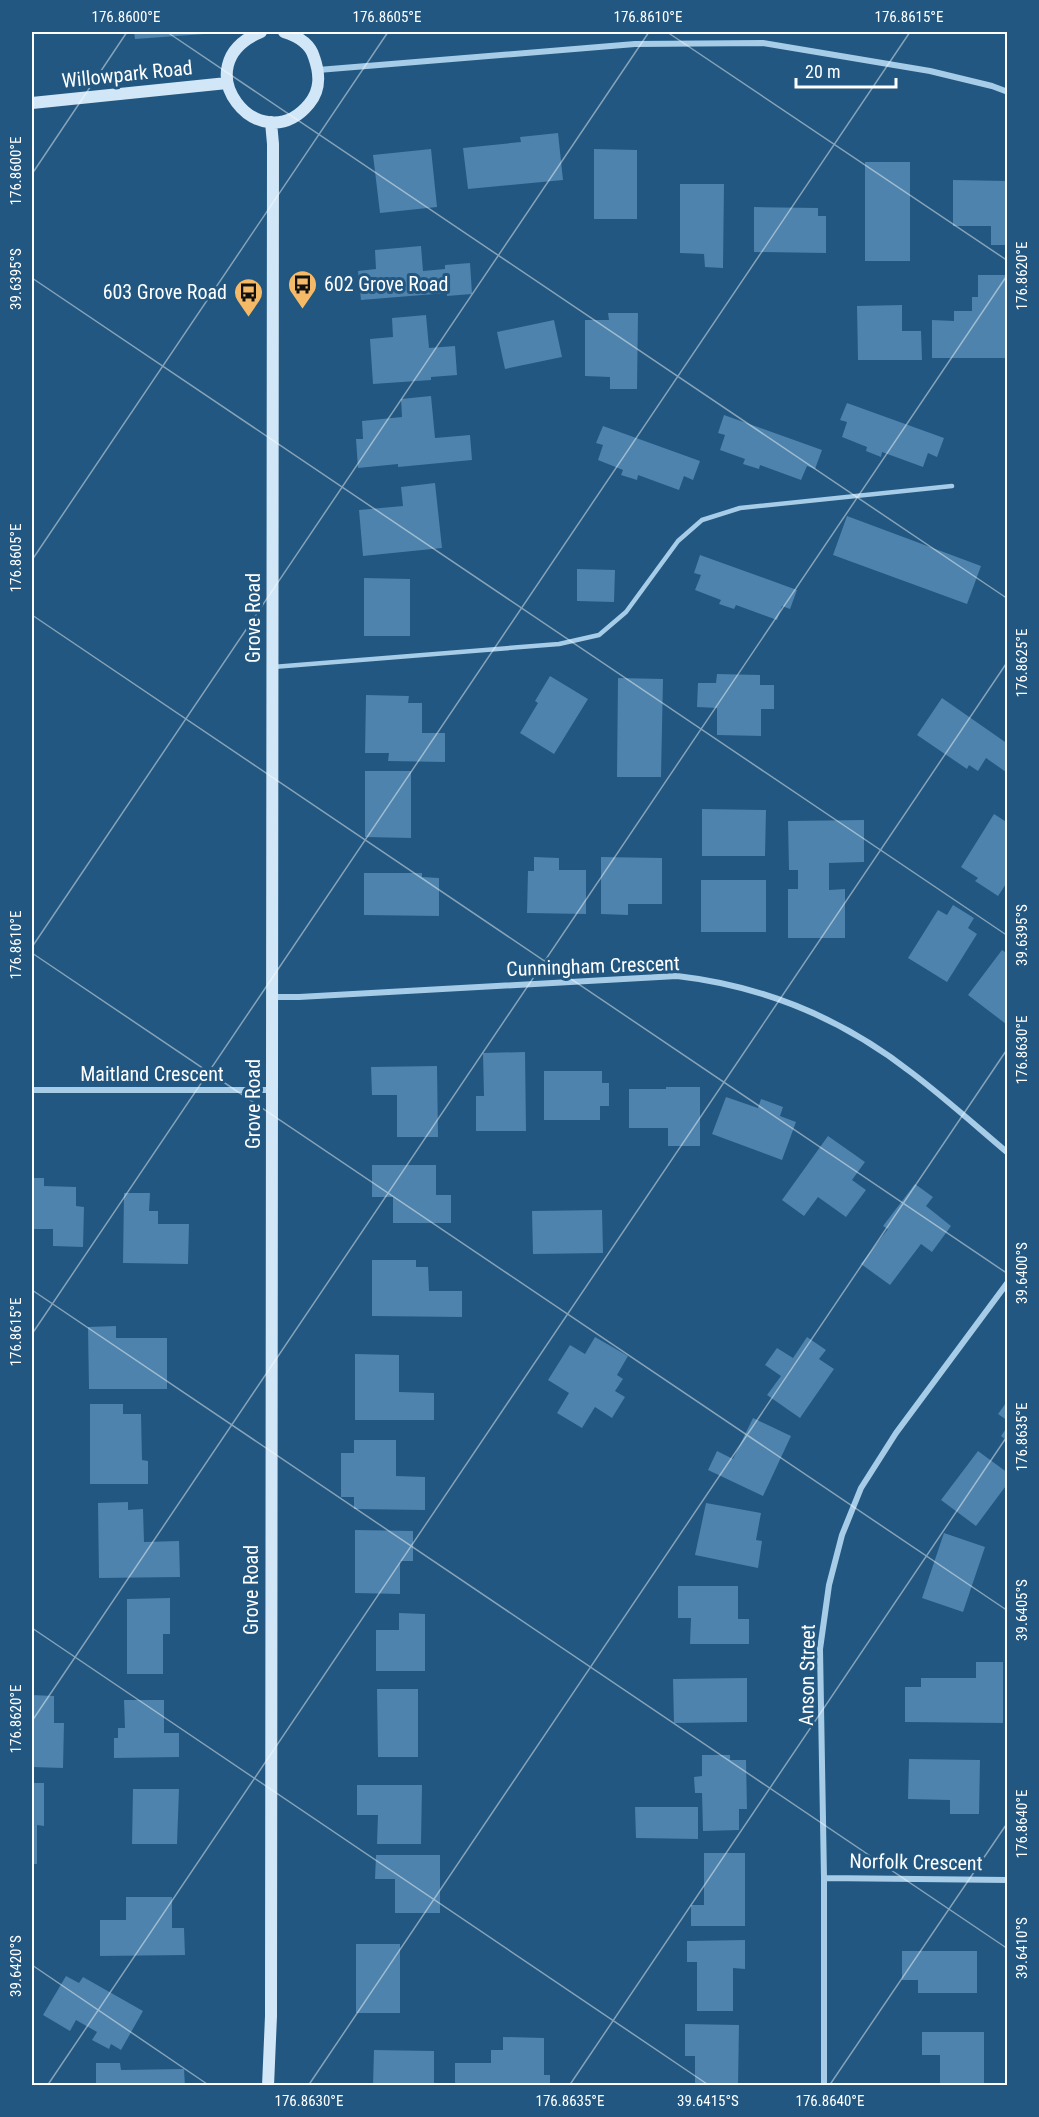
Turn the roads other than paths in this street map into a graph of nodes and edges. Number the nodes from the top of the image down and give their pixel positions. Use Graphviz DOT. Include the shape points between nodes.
graph roads {
  1 [pos="261,32"];
  2 [pos="284,32"];
  3 [pos="318,70"];
  4 [pos="227,83"];
  5 [pos="1008,92"];
  6 [pos="32,103"];
  7 [pos="271,122"];
  8 [pos="952,486"];
  9 [pos="273,667"];
  10 [pos="273,997"];
  11 [pos="32,1090"];
  12 [pos="273,1090"];
  13 [pos="1008,1153"];
  14 [pos="1008,1282"];
  15 [pos="824,1878"];
  16 [pos="1008,1880"];
  17 [pos="268,2085"];
  18 [pos="824,2085"];
  1 -- 4 [label="main road" via="246,38 234,50 227,66"];
  2 -- 3 [label="main road" via="304,42 313,53"];
  3 -- 5 [label="street" via="635,44 763,44 930,71"];
  3 -- 7 [label="main road" via="319,83 313,99 302,112 288,120"];
  4 -- 6 [label="main road, Willowpark Road"];
  4 -- 7 [label="main road" via="242,111"];
  7 -- 9 [label="main road, Grove Road"];
  8 -- 9 [label="lane" via="740,508 702,520 678,541 626,612 599,635 559,644"];
  9 -- 10 [label="main road, Grove Road"];
  10 -- 12 [label="main road, Grove Road"];
  10 -- 13 [label="street, Cunningham Crescent" via="678,976 726,983 815,1013 863,1039 911,1072"];
  11 -- 12 [label="street, Maitland Crescent"];
  12 -- 17 [label="main road, Grove Road"];
  14 -- 15 [label="street, Anson Street" via="896,1433 861,1488 842,1535 829,1585 820,1649"];
  15 -- 16 [label="street, Norfolk Crescent"];
  15 -- 18 [label="street, Anson Street"];
}
